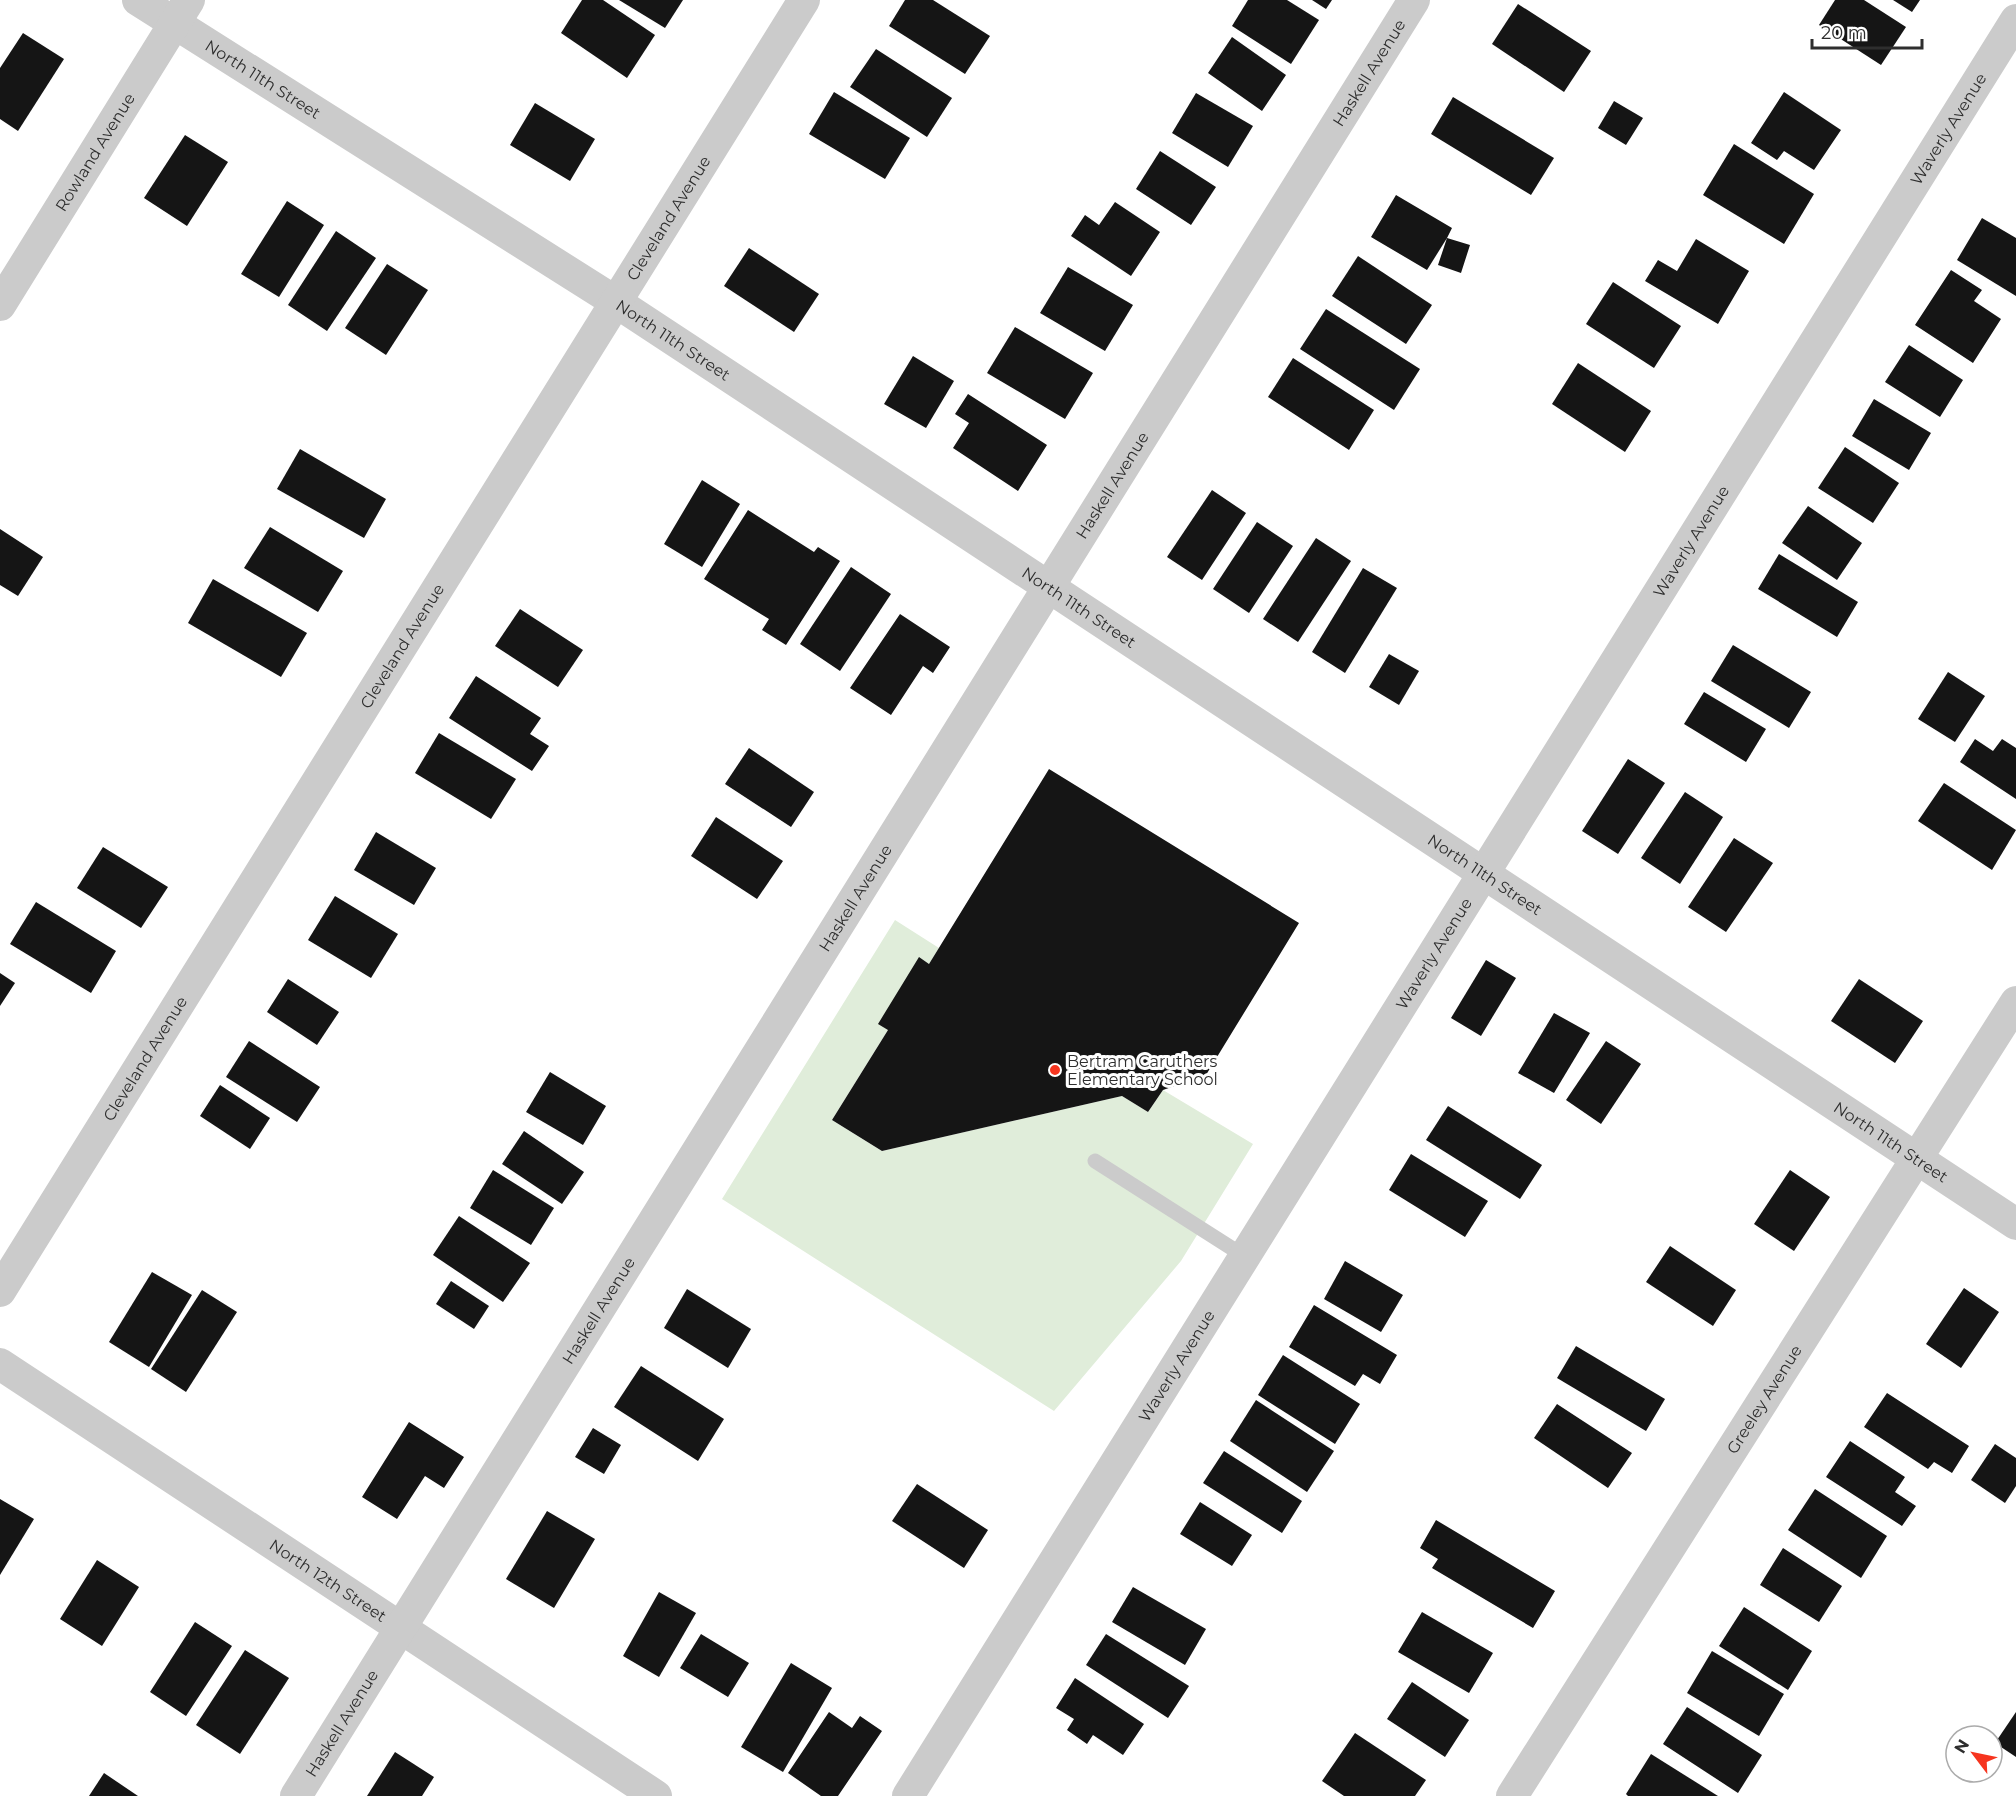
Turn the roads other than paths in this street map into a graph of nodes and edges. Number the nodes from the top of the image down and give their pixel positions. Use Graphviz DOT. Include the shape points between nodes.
graph roads {
  1 [pos="138,0"];
  2 [pos="804,0"];
  3 [pos="1414,0"];
  4 [pos="181,12"];
  5 [pos="2016,20"];
  6 [pos="616,302"];
  7 [pos="0,305"];
  8 [pos="1049,586"];
  9 [pos="1484,871"];
  10 [pos="2016,1002"];
  11 [pos="1917,1159"];
  12 [pos="1095,1161"];
  13 [pos="2016,1224"];
  14 [pos="1244,1256"];
  15 [pos="0,1292"];
  16 [pos="0,1365"];
  17 [pos="398,1629"];
  18 [pos="296,1796"];
  19 [pos="656,1796"];
  20 [pos="908,1796"];
  21 [pos="1512,1796"];
  1 -- 4 [label="street, North 11th Street"];
  2 -- 6 [label="street, Cleveland Avenue"];
  3 -- 8 [label="street, Haskell Avenue"];
  4 -- 6 [label="street, North 11th Street"];
  4 -- 7 [label="street, Rowland Avenue"];
  5 -- 9 [label="street, Waverly Avenue"];
  6 -- 8 [label="street, North 11th Street"];
  6 -- 15 [label="street, Cleveland Avenue"];
  8 -- 9 [label="street, North 11th Street"];
  8 -- 17 [label="street, Haskell Avenue"];
  9 -- 11 [label="street, North 11th Street"];
  9 -- 14 [label="street, Waverly Avenue"];
  10 -- 11 [label="street, Greeley Avenue"];
  11 -- 13 [label="street, North 11th Street"];
  11 -- 21 [label="street, Greeley Avenue"];
  12 -- 14 [label="lane"];
  14 -- 20 [label="street, Waverly Avenue"];
  16 -- 17 [label="street, North 12th Street"];
  17 -- 18 [label="street, Haskell Avenue"];
  17 -- 19 [label="street, North 12th Street"];
}
